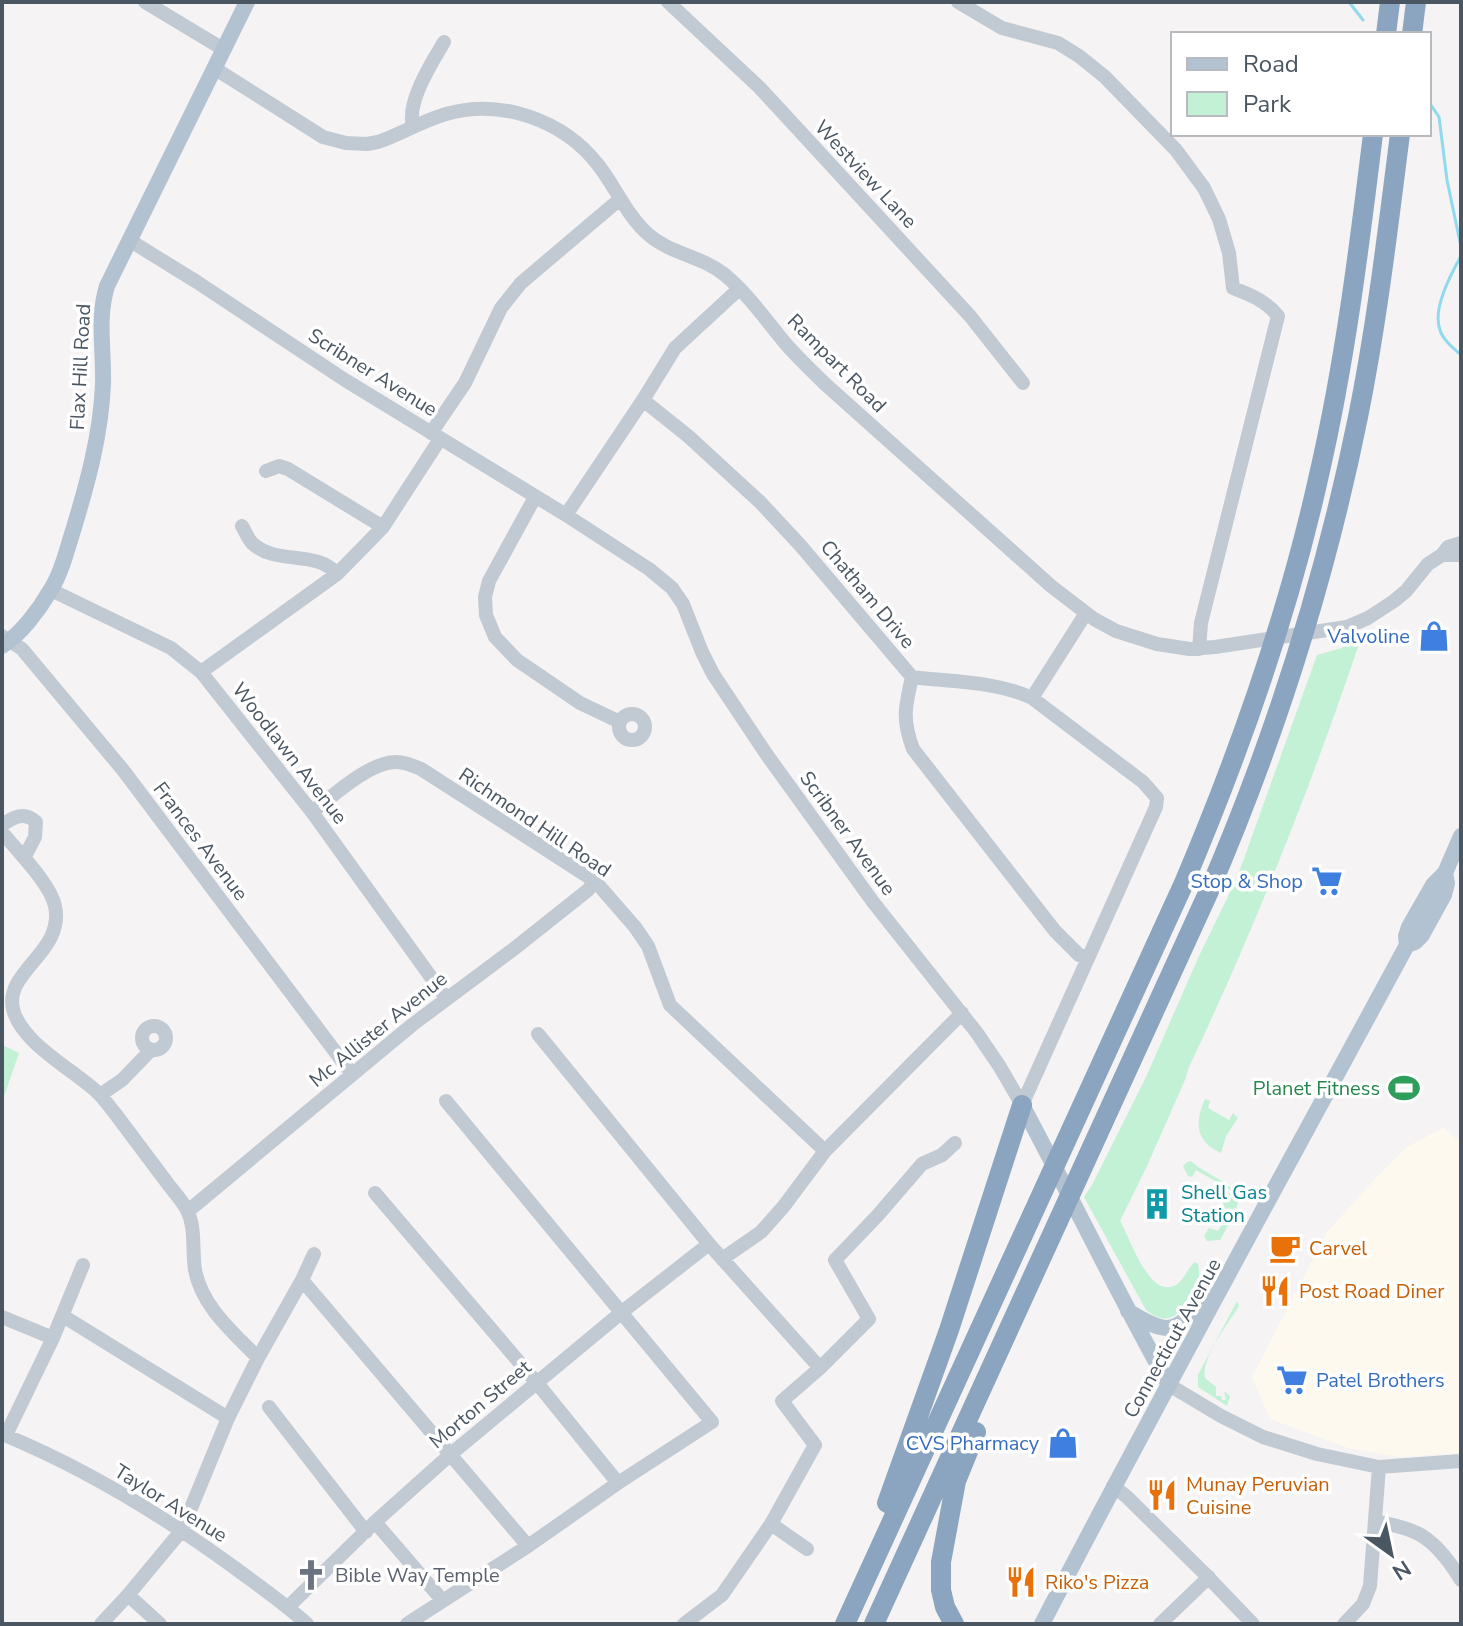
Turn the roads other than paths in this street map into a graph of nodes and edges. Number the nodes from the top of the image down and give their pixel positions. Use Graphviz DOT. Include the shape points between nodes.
graph roads {
  1 [pos="145,2"];
  2 [pos="247,2"];
  3 [pos="668,2"];
  4 [pos="958,2"];
  5 [pos="1390,2"];
  6 [pos="1416,2"];
  7 [pos="1386,32"];
  8 [pos="1412,32"];
  9 [pos="444,42"];
  10 [pos="223,49"];
  11 [pos="214,68"];
  12 [pos="413,126"];
  13 [pos="1373,136"];
  14 [pos="1400,136"];
  15 [pos="620,199"];
  16 [pos="129,240"];
  17 [pos="739,289"];
  18 [pos="1023,383"];
  19 [pos="643,400"];
  20 [pos="436,436"];
  21 [pos="266,471"];
  22 [pos="535,497"];
  23 [pos="566,515"];
  24 [pos="242,526"];
  25 [pos="383,527"];
  26 [pos="1461,543"];
  27 [pos="1442,555"];
  28 [pos="1461,555"];
  29 [pos="337,574"];
  30 [pos="51,590"];
  31 [pos="1086,613"];
  32 [pos="4,641"];
  33 [pos="1199,649"];
  34 [pos="201,672"];
  35 [pos="912,677"];
  36 [pos="1032,698"];
  37 [pos="620,722"];
  38 [pos="312,812"];
  39 [pos="2,825"];
  40 [pos="2,832"];
  41 [pos="1461,836"];
  42 [pos="24,858"];
  43 [pos="595,881"];
  44 [pos="1088,958"];
  45 [pos="446,998"];
  46 [pos="962,1013"];
  47 [pos="538,1034"];
  48 [pos="151,1050"];
  49 [pos="352,1074"];
  50 [pos="100,1095"];
  51 [pos="446,1101"];
  52 [pos="1022,1105"];
  53 [pos="955,1143"];
  54 [pos="825,1151"];
  55 [pos="375,1193"];
  56 [pos="188,1211"];
  57 [pos="709,1244"];
  58 [pos="314,1254"];
  59 [pos="1042,1256"];
  60 [pos="722,1259"];
  61 [pos="83,1265"];
  62 [pos="302,1280"];
  63 [pos="1220,1290"];
  64 [pos="1127,1310"];
  65 [pos="622,1312"];
  66 [pos="63,1316"];
  67 [pos="2,1317"];
  68 [pos="53,1338"];
  69 [pos="258,1358"];
  70 [pos="820,1368"];
  71 [pos="537,1383"];
  72 [pos="1169,1385"];
  73 [pos="269,1407"];
  74 [pos="228,1418"];
  75 [pos="4,1435"];
  76 [pos="451,1454"];
  77 [pos="1461,1461"];
  78 [pos="1379,1467"];
  79 [pos="618,1483"];
  80 [pos="1113,1486"];
  81 [pos="1375,1521"];
  82 [pos="771,1524"];
  83 [pos="371,1527"];
  84 [pos="182,1530"];
  85 [pos="528,1546"];
  86 [pos="807,1549"];
  87 [pos="1209,1577"];
  88 [pos="1461,1580"];
  89 [pos="128,1595"];
  90 [pos="443,1601"];
  91 [pos="288,1607"];
  92 [pos="101,1624"];
  93 [pos="160,1624"];
  94 [pos="307,1624"];
  95 [pos="407,1624"];
  96 [pos="684,1624"];
  97 [pos="839,1624"];
  98 [pos="845,1624"];
  99 [pos="874,1624"];
  100 [pos="954,1624"];
  101 [pos="1042,1624"];
  102 [pos="1160,1624"];
  103 [pos="1253,1624"];
  104 [pos="1344,1624"];
  1 -- 10 [label="street"];
  2 -- 10 [label="main road, Flax Hill Road"];
  3 -- 18 [label="street, Westview Lane" via="760,88 970,316"];
  4 -- 33 [label="street" via="1002,28 1058,43 1105,77 1176,150 1204,188 1229,253 1233,288 1259,298 1278,316 1201,623"];
  5 -- 7 [label="highway"];
  6 -- 8 [label="highway"];
  9 -- 12 [label="street" via="416,99"];
  10 -- 11 [label="main road, Flax Hill Road"];
  11 -- 12 [label="street, Rampart Road" via="333,141 378,142"];
  11 -- 16 [label="main road, Flax Hill Road"];
  12 -- 15 [label="street, Rampart Road" via="466,110 531,117 581,146"];
  13 -- 98 [label="highway" via="1353,300 1324,452 1250,716 1169,916"];
  14 -- 59 [label="highway" via="1359,414 1296,658 1223,858"];
  15 -- 17 [label="street, Rampart Road" via="649,235 717,269"];
  15 -- 20 [label="street" via="521,283 501,308"];
  16 -- 20 [label="street, Scribner Avenue"];
  16 -- 30 [label="main road, Flax Hill Road" via="103,298 103,384 96,438 80,508"];
  17 -- 19 [label="street" via="675,348"];
  17 -- 31 [label="street, Rampart Road" via="824,383"];
  19 -- 23 [label="street"];
  19 -- 35 [label="street, Chatham Drive" via="760,502"];
  20 -- 22 [label="street, Scribner Avenue"];
  20 -- 25 [label="street"];
  21 -- 25 [label="street" via="288,469"];
  22 -- 23 [label="street, Scribner Avenue"];
  22 -- 37 [label="street" via="489,581 486,615 495,637 517,660 580,703"];
  23 -- 46 [label="street, Scribner Avenue" via="649,569 677,595 713,674 767,755 873,902"];
  24 -- 29 [label="street" via="251,543 272,556 316,561"];
  25 -- 29 [label="street"];
  26 -- 27 [label="street, Rampart Road"];
  27 -- 28 [label="street"];
  27 -- 33 [label="street, Rampart Road" via="1401,596 1356,623"];
  29 -- 34 [label="street"];
  30 -- 32 [label="main road, Flax Hill Road" via="33,616"];
  30 -- 34 [label="street, Woodlawn Avenue" via="171,648"];
  31 -- 33 [label="street, Rampart Road" via="1116,631 1169,647"];
  31 -- 36 [label="street"];
  32 -- 49 [label="street, Frances Avenue" via="22,649 123,770"];
  34 -- 38 [label="street, Woodlawn Avenue"];
  35 -- 36 [label="street" via="990,686"];
  35 -- 44 [label="street, Chatham Drive" via="905,709 913,749 1055,931"];
  36 -- 44 [label="street" via="1157,798"];
  38 -- 43 [label="street, Richmond Hill Road" via="365,773 401,761"];
  38 -- 45 [label="street, Woodlawn Avenue"];
  39 -- 42 [label="street" via="22,815 36,822"];
  40 -- 42 [label="street"];
  41 -- 63 [label="main road, Connecticut Avenue" via="1445,873 1444,895 1422,935 1407,945"];
  42 -- 50 [label="street" via="46,885 55,919 40,956 14,985 13,1010 33,1040"];
  43 -- 45 [label="street, Mc Allister Avenue"];
  43 -- 54 [label="street, Richmond Hill Road" via="648,946 670,1005"];
  44 -- 52 [label="street"];
  45 -- 49 [label="street, Mc Allister Avenue"];
  46 -- 52 [label="street, Scribner Avenue"];
  46 -- 54 [label="street"];
  47 -- 57 [label="street"];
  48 -- 50 [label="street"];
  49 -- 56 [label="street, Mc Allister Avenue"];
  50 -- 56 [label="street"];
  51 -- 65 [label="street"];
  52 -- 64 [label="main road, Scribner Avenue"];
  52 -- 97 [label="highway" via="920,1414"];
  53 -- 70 [label="street" via="922,1164 835,1260 869,1319"];
  54 -- 60 [label="street" via="761,1232"];
  55 -- 71 [label="street"];
  56 -- 69 [label="street" via="201,1291 216,1315"];
  57 -- 60 [label="street"];
  57 -- 65 [label="street, Morton Street"];
  58 -- 62 [label="street"];
  59 -- 99 [label="highway"];
  59 -- 100 [label="highway" via="956,1481 940,1575"];
  60 -- 70 [label="street"];
  61 -- 66 [label="street"];
  62 -- 69 [label="street"];
  62 -- 76 [label="street"];
  63 -- 64 [label="main road" via="1168,1329"];
  63 -- 72 [label="main road, Connecticut Avenue"];
  64 -- 72 [label="main road, Scribner Avenue"];
  65 -- 71 [label="street, Morton Street"];
  65 -- 79 [label="street" via="712,1422"];
  66 -- 68 [label="street"];
  66 -- 74 [label="street"];
  67 -- 68 [label="street"];
  68 -- 75 [label="street"];
  69 -- 74 [label="street"];
  70 -- 82 [label="street" via="782,1401 815,1445"];
  71 -- 76 [label="street, Morton Street"];
  71 -- 79 [label="street"];
  72 -- 78 [label="street, Scribner Avenue" via="1263,1437"];
  72 -- 80 [label="main road, Connecticut Avenue"];
  73 -- 83 [label="street"];
  74 -- 84 [label="street"];
  75 -- 84 [label="street, Taylor Avenue" via="92,1477"];
  76 -- 83 [label="street, Morton Street"];
  76 -- 85 [label="street"];
  77 -- 78 [label="street, Scribner Avenue"];
  78 -- 81 [label="street"];
  79 -- 85 [label="street"];
  80 -- 87 [label="street"];
  80 -- 101 [label="main road, Connecticut Avenue"];
  81 -- 88 [label="street" via="1416,1531"];
  81 -- 104 [label="street" via="1370,1586 1363,1604"];
  82 -- 86 [label="street"];
  82 -- 96 [label="street" via="722,1595"];
  83 -- 90 [label="street"];
  83 -- 91 [label="street, Morton Street"];
  84 -- 89 [label="street"];
  84 -- 91 [label="street, Taylor Avenue"];
  85 -- 90 [label="street"];
  87 -- 102 [label="street"];
  87 -- 103 [label="street"];
  89 -- 92 [label="street"];
  89 -- 93 [label="street"];
  90 -- 95 [label="street"];
  91 -- 94 [label="street, Taylor Avenue"];
}
